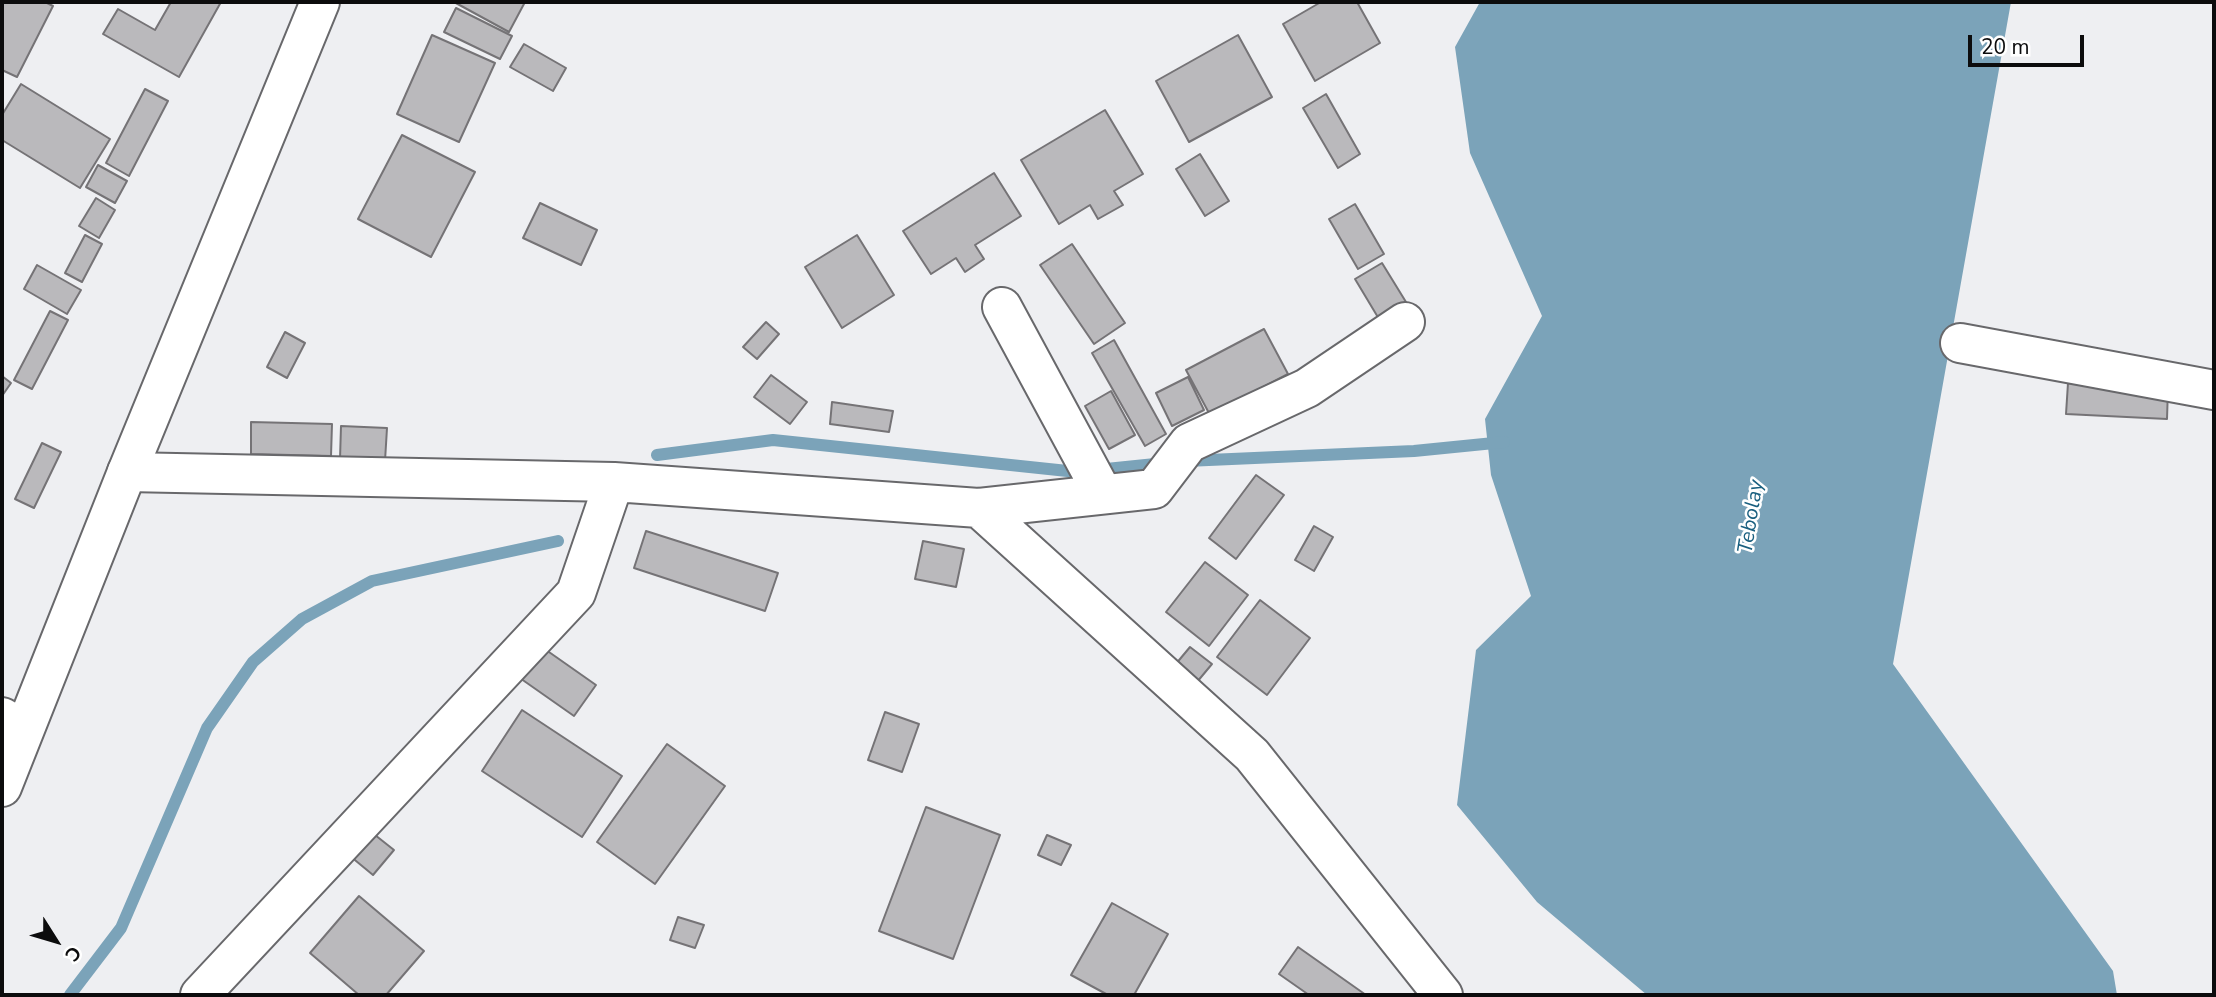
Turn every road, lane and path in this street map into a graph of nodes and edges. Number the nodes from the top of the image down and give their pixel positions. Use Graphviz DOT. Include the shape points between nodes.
graph roads {
  1 [pos="320,2"];
  2 [pos="1002,307"];
  3 [pos="1405,322"];
  4 [pos="1960,343"];
  5 [pos="2214,390"];
  6 [pos="127,472"];
  7 [pos="1094,478"];
  8 [pos="614,482"];
  9 [pos="979,508"];
  10 [pos="13,723"];
  11 [pos="2,787"];
  12 [pos="200,995"];
  13 [pos="1443,995"];
  1 -- 6 [label="street"];
  2 -- 7 [label="street"];
  3 -- 7 [label="street" via="1307,388 1189,443 1154,489"];
  4 -- 5 [label="street"];
  6 -- 8 [label="street"];
  6 -- 10 [label="street"];
  7 -- 9 [label="street"];
  8 -- 9 [label="street"];
  8 -- 12 [label="street" via="576,593"];
  9 -- 13 [label="street" via="1252,755"];
  10 -- 11 [label="street"];
}
